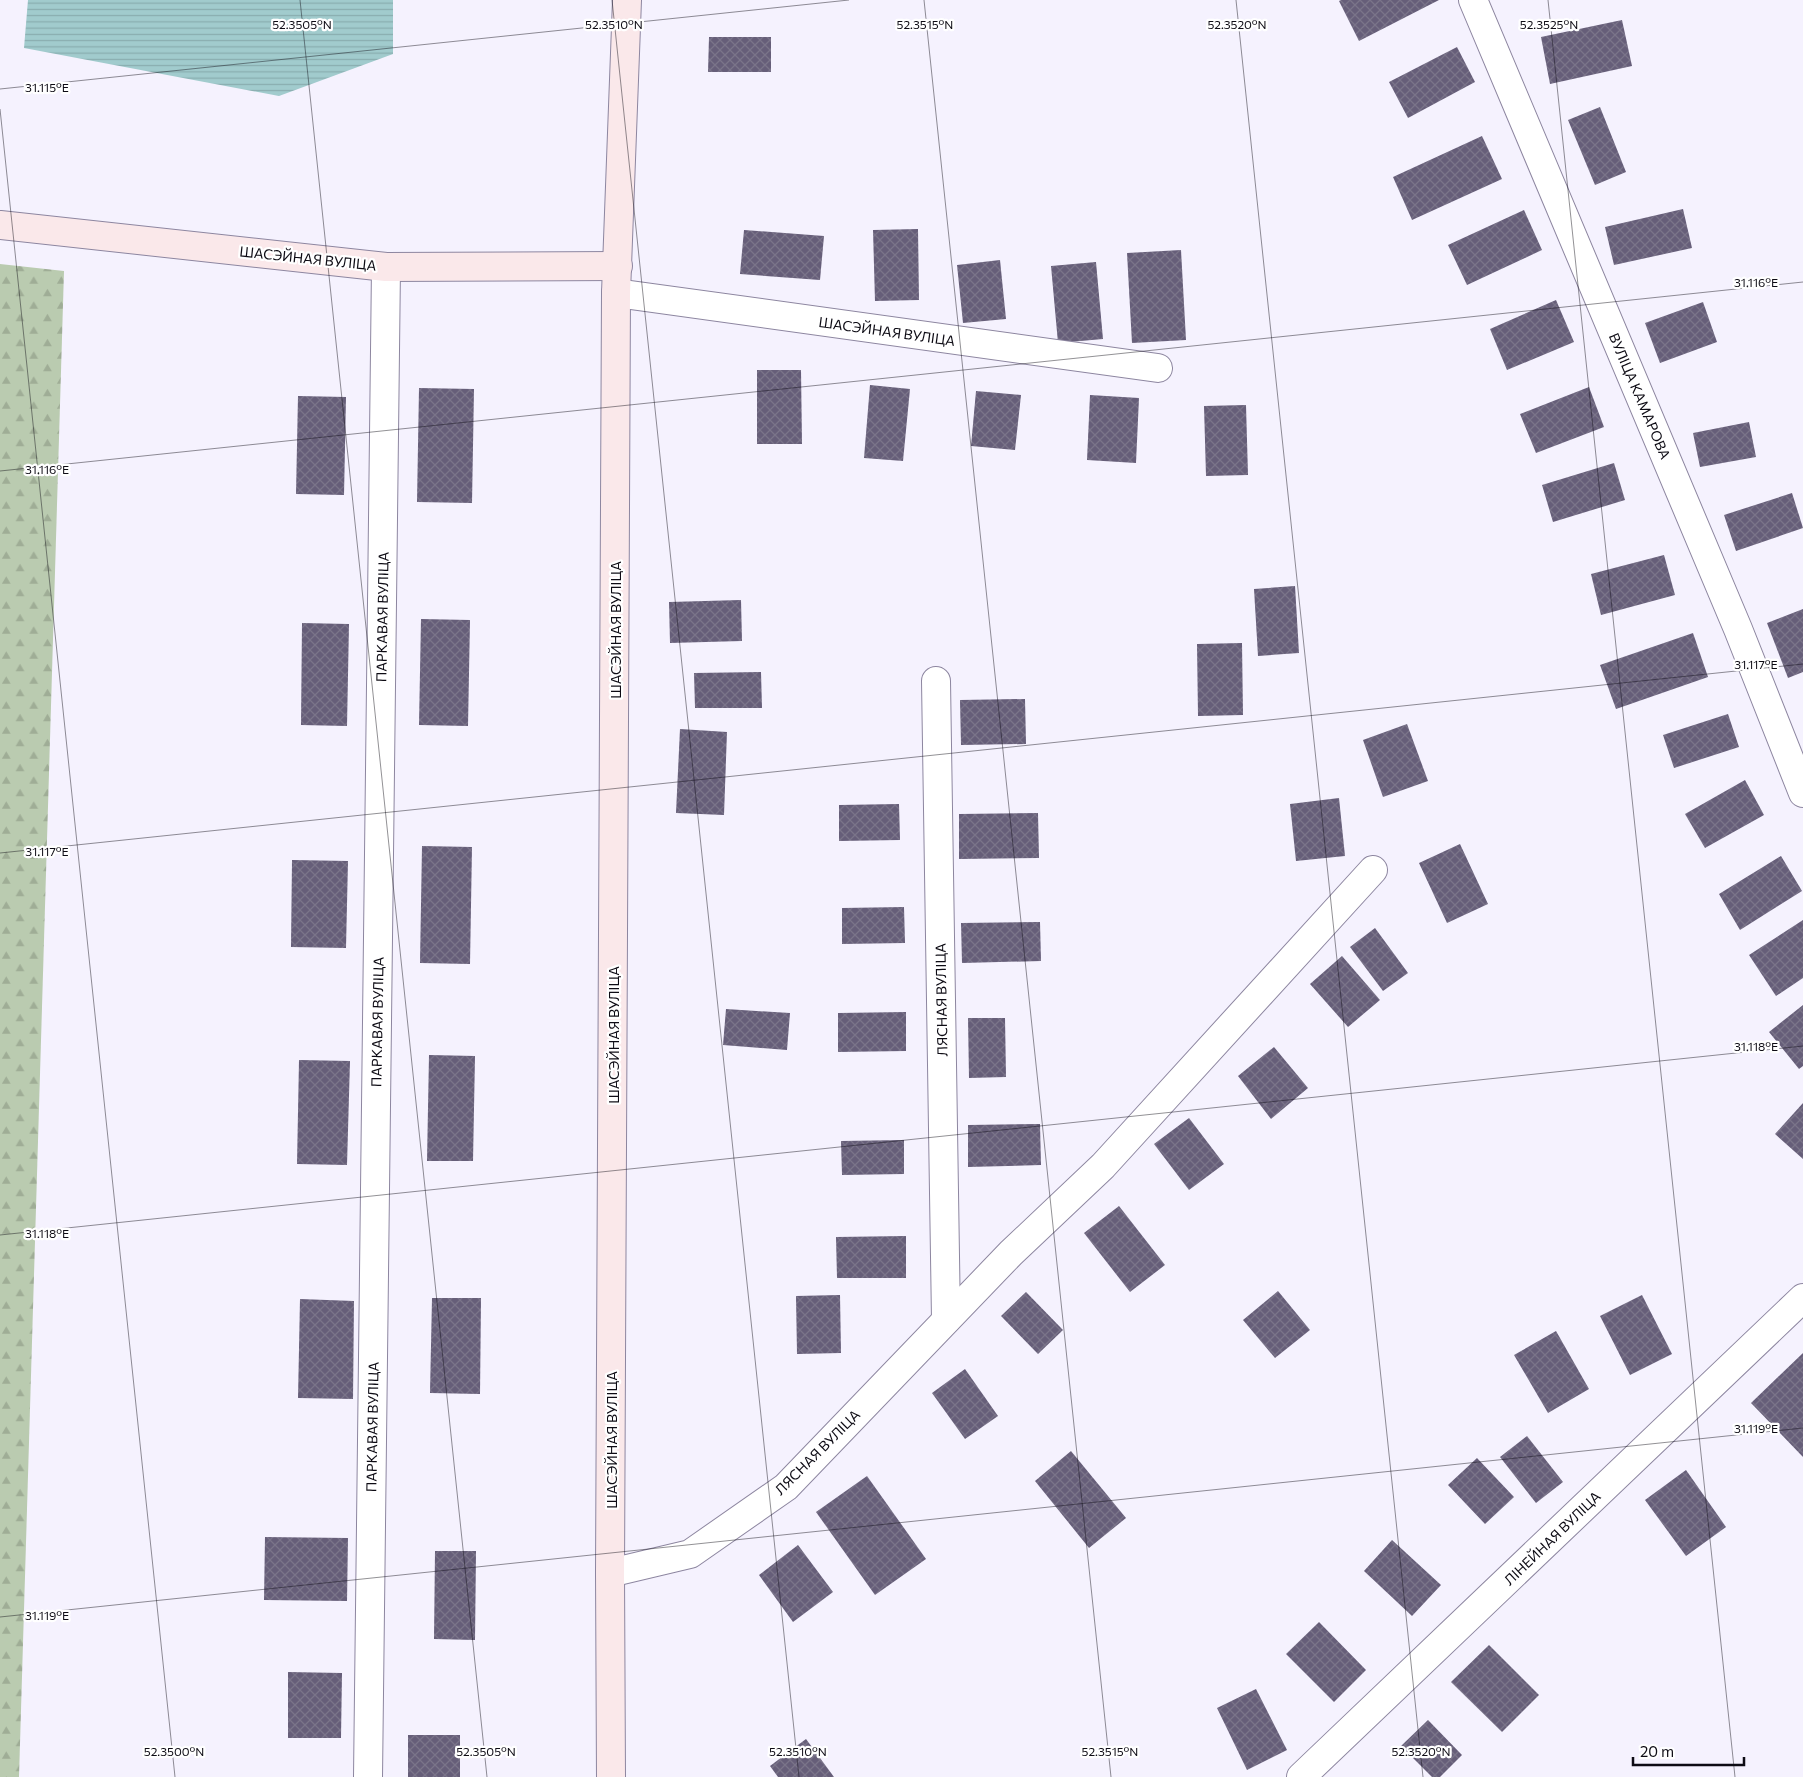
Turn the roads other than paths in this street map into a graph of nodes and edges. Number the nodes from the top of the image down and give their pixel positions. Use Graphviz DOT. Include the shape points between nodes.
graph roads {
  1 [pos="627,0"];
  2 [pos="1473,0"];
  3 [pos="0,225"];
  4 [pos="618,266"];
  5 [pos="386,267"];
  6 [pos="616,293"];
  7 [pos="1158,368"];
  8 [pos="936,681"];
  9 [pos="1803,793"];
  10 [pos="1373,870"];
  11 [pos="1803,1298"];
  12 [pos="946,1320"];
  13 [pos="610,1573"];
  14 [pos="368,1777"];
  15 [pos="611,1777"];
  16 [pos="1300,1777"];
  1 -- 4 [label="street, ШАСЭЙНАЯ ВУЛІЦА"];
  2 -- 9 [label="street, ВУЛІЦА КАМАРОВА" via="1738,629"];
  3 -- 5 [label="street, ШАСЭЙНАЯ ВУЛІЦА"];
  4 -- 5 [label="street, ШАСЭЙНАЯ ВУЛІЦА"];
  4 -- 6 [label="street, ШАСЭЙНАЯ ВУЛІЦА"];
  5 -- 14 [label="street, ПАРКАВАЯ ВУЛІЦА"];
  6 -- 7 [label="street, ШАСЭЙНАЯ ВУЛІЦА"];
  6 -- 13 [label="street, ШАСЭЙНАЯ ВУЛІЦА"];
  8 -- 12 [label="street, ЛЯСНАЯ ВУЛІЦА"];
  10 -- 12 [label="street, ЛЯСНАЯ ВУЛІЦА" via="1103,1166"];
  11 -- 16 [label="street, ЛІНЕЙНАЯ ВУЛІЦА"];
  12 -- 13 [label="street, ЛЯСНАЯ ВУЛІЦА" via="786,1487 690,1554"];
  13 -- 15 [label="street, ШАСЭЙНАЯ ВУЛІЦА"];
}
